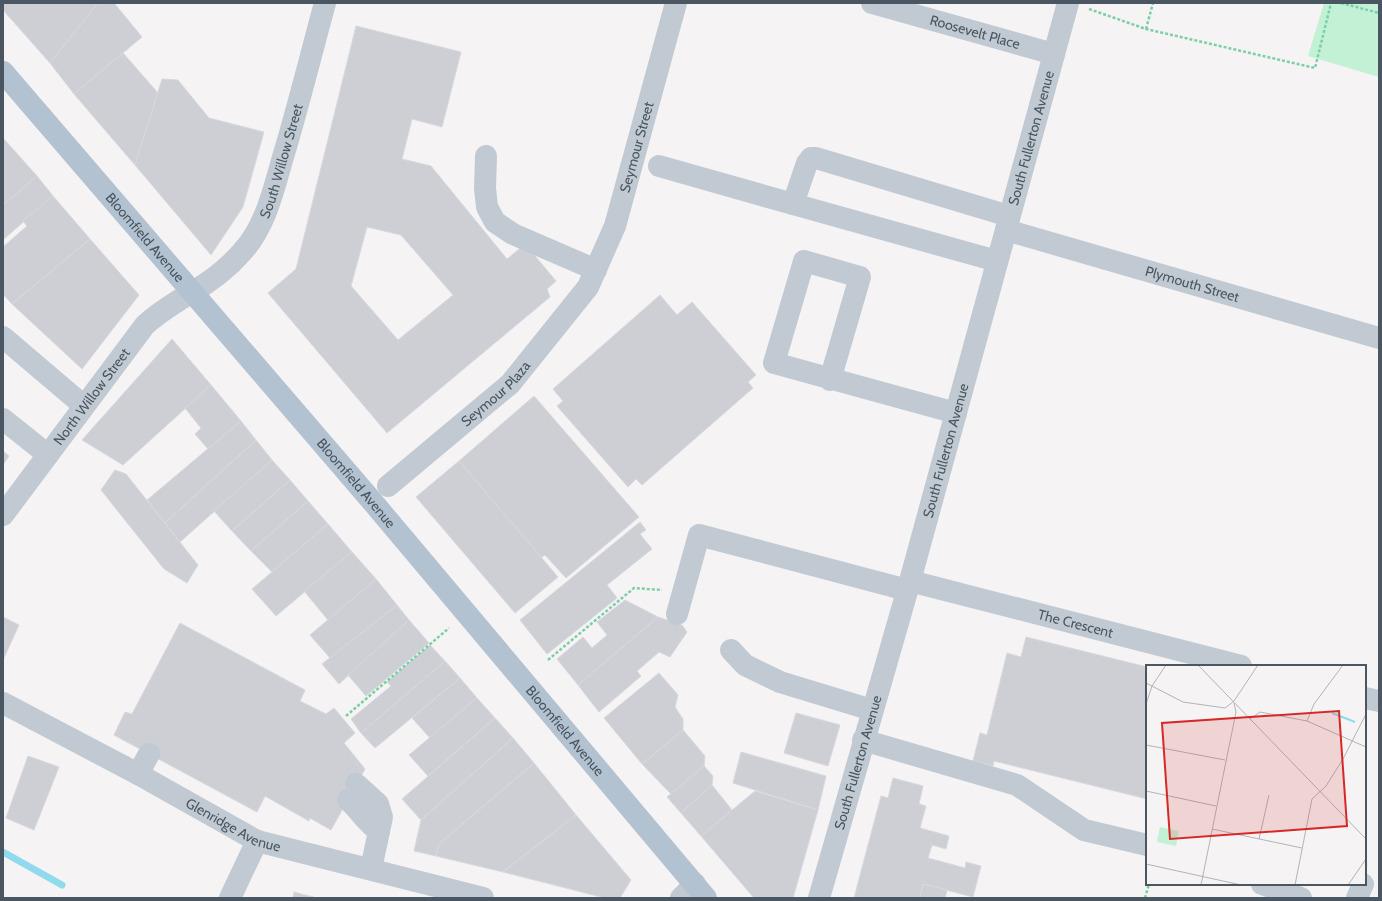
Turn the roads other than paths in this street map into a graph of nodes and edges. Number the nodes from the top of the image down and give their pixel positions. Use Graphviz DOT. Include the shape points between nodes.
graph roads {
  1 [pos="325,3"];
  2 [pos="676,3"];
  3 [pos="872,3"];
  4 [pos="1076,4"];
  5 [pos="1054,54"];
  6 [pos="3,72"];
  7 [pos="486,156"];
  8 [pos="659,166"];
  9 [pos="793,204"];
  10 [pos="1007,223"];
  11 [pos="997,261"];
  12 [pos="592,279"];
  13 [pos="193,292"];
  14 [pos="3,337"];
  15 [pos="1379,338"];
  16 [pos="830,380"];
  17 [pos="84,406"];
  18 [pos="956,414"];
  19 [pos="3,419"];
  20 [pos="48,455"];
  21 [pos="388,486"];
  22 [pos="3,515"];
  23 [pos="909,586"];
  24 [pos="677,614"];
  25 [pos="731,650"];
  26 [pos="1237,665"];
  27 [pos="1366,698"];
  28 [pos="1379,701"];
  29 [pos="3,703"];
  30 [pos="872,710"];
  31 [pos="863,740"];
  32 [pos="149,754"];
  33 [pos="138,774"];
  34 [pos="352,792"];
  35 [pos="257,841"];
  36 [pos="1146,845"];
  37 [pos="371,869"];
  38 [pos="1265,885"];
  39 [pos="1363,885"];
  40 [pos="694,893"];
  41 [pos="230,898"];
  42 [pos="483,898"];
  43 [pos="819,898"];
  44 [pos="1301,898"];
  45 [pos="1357,898"];
  1 -- 13 [label="street, South Willow Street" via="271,197 258,228 244,251 234,261"];
  2 -- 12 [label="street, Seymour Street" via="615,226"];
  3 -- 5 [label="street, Roosevelt Place"];
  4 -- 5 [label="street, South Fullerton Avenue"];
  5 -- 10 [label="street, South Fullerton Avenue"];
  6 -- 13 [label="main road, Bloomfield Avenue"];
  7 -- 12 [label="street" via="487,207 495,222"];
  8 -- 9 [label="street"];
  9 -- 10 [label="street, Plymouth Street" via="807,163 811,158 816,158"];
  9 -- 11 [label="street"];
  10 -- 11 [label="street, South Fullerton Avenue"];
  10 -- 15 [label="street, Plymouth Street"];
  11 -- 18 [label="street, South Fullerton Avenue"];
  12 -- 21 [label="street, Seymour Plaza" via="510,384"];
  13 -- 17 [label="street, North Willow Street" via="157,313 145,325"];
  13 -- 40 [label="main road, Bloomfield Avenue" via="466,613"];
  14 -- 17 [label="street"];
  16 -- 16 [label="street" via="774,363 804,261 860,277"];
  16 -- 18 [label="street"];
  17 -- 20 [label="street, North Willow Street"];
  18 -- 23 [label="street, South Fullerton Avenue"];
  19 -- 20 [label="street"];
  20 -- 22 [label="street, North Willow Street"];
  23 -- 24 [label="street, The Crescent" via="699,535"];
  23 -- 26 [label="street, The Crescent"];
  23 -- 30 [label="street, South Fullerton Avenue"];
  25 -- 30 [label="street" via="745,666 780,682"];
  27 -- 28 [label="street"];
  29 -- 33 [label="street, Glenridge Avenue"];
  30 -- 31 [label="street, South Fullerton Avenue"];
  31 -- 36 [label="street" via="1017,785 1084,830"];
  31 -- 43 [label="street, South Fullerton Avenue"];
  32 -- 33 [label="street"];
  33 -- 35 [label="street, Glenridge Avenue"];
  34 -- 37 [label="street" via="378,804 382,817"];
  35 -- 37 [label="street, Glenridge Avenue"];
  35 -- 41 [label="street"];
  37 -- 42 [label="street, Glenridge Avenue"];
  38 -- 44 [label="street"];
  39 -- 45 [label="street"];
}
